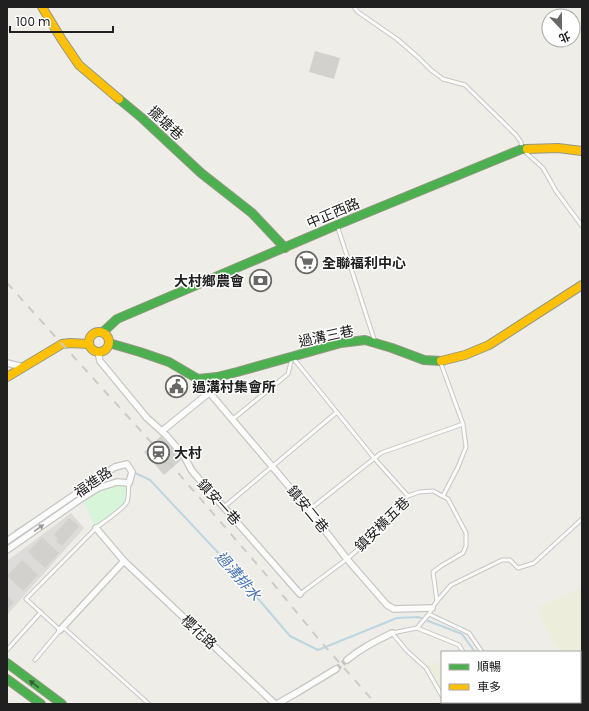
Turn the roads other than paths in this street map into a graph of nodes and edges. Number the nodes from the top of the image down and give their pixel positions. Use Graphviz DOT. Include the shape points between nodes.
graph roads {
  1 [pos="42,7"];
  2 [pos="354,7"];
  3 [pos="522,149"];
  4 [pos="582,151"];
  5 [pos="337,225"];
  6 [pos="582,226"];
  7 [pos="285,248"];
  8 [pos="582,285"];
  9 [pos="104,332"];
  10 [pos="109,343"];
  11 [pos="376,343"];
  12 [pos="89,344"];
  13 [pos="98,352"];
  14 [pos="292,356"];
  15 [pos="440,361"];
  16 [pos="7,363"];
  17 [pos="23,367"];
  18 [pos="7,377"];
  19 [pos="198,379"];
  20 [pos="210,392"];
  21 [pos="337,412"];
  22 [pos="233,419"];
  23 [pos="462,424"];
  24 [pos="162,431"];
  25 [pos="374,458"];
  26 [pos="272,466"];
  27 [pos="129,483"];
  28 [pos="408,496"];
  29 [pos="443,496"];
  30 [pos="224,507"];
  31 [pos="309,510"];
  32 [pos="582,520"];
  33 [pos="96,528"];
  34 [pos="7,541"];
  35 [pos="7,550"];
  36 [pos="347,559"];
  37 [pos="124,561"];
  38 [pos="300,594"];
  39 [pos="437,601"];
  40 [pos="432,608"];
  41 [pos="41,612"];
  42 [pos="429,614"];
  43 [pos="62,628"];
  44 [pos="417,628"];
  45 [pos="392,633"];
  46 [pos="7,650"];
  47 [pos="463,651"];
  48 [pos="481,651"];
  49 [pos="35,660"];
  50 [pos="347,660"];
  51 [pos="7,663"];
  52 [pos="336,669"];
  53 [pos="7,679"];
  54 [pos="441,694"];
  55 [pos="41,704"];
  56 [pos="62,704"];
  57 [pos="149,704"];
  58 [pos="276,704"];
  1 -- 7 [label="street, 擺塘巷" via="79,64 201,173 252,213"];
  2 -- 3 [label="lane" via="397,39 443,79 465,85 516,135"];
  3 -- 4 [label="street, 中正西路" via="558,148"];
  3 -- 5 [label="street, 中正西路"];
  3 -- 6 [label="lane" via="543,168 556,191"];
  5 -- 7 [label="street, 中正西路"];
  5 -- 11 [label="lane"];
  7 -- 9 [label="street, 中正西路" via="117,319"];
  8 -- 15 [label="street, 過溝三巷" via="489,345 465,355"];
  9 -- 10 [label="street"];
  9 -- 12 [label="street, 中正西路" via="94,333 89,337"];
  10 -- 13 [label="street" via="106,349"];
  10 -- 19 [label="street" via="168,362"];
  11 -- 14 [label="street, 過溝三巷" via="365,340 341,343"];
  11 -- 15 [label="street, 過溝三巷" via="424,360"];
  12 -- 13 [label="street"];
  12 -- 17 [label="street" via="62,344"];
  13 -- 24 [label="street, 鎮安一巷" via="100,362 147,418"];
  14 -- 19 [label="street, 過溝三巷" via="217,377"];
  14 -- 21 [label="lane"];
  14 -- 22 [label="lane" via="288,374"];
  15 -- 23 [label="lane"];
  16 -- 17 [label="street"];
  17 -- 18 [label="street"];
  19 -- 20 [label="street, 鎮安二巷"];
  20 -- 22 [label="street, 鎮安二巷"];
  20 -- 24 [label="street"];
  21 -- 25 [label="lane"];
  21 -- 26 [label="lane"];
  22 -- 26 [label="street, 鎮安二巷"];
  23 -- 25 [label="lane" via="381,453"];
  23 -- 29 [label="lane" via="466,448"];
  24 -- 30 [label="street, 鎮安一巷" via="184,456 192,471"];
  25 -- 28 [label="lane"];
  25 -- 31 [label="lane"];
  26 -- 30 [label="lane"];
  26 -- 31 [label="street, 鎮安二巷"];
  27 -- 33 [label="lane" via="127,503"];
  27 -- 34 [label="street, 福進路" via="132,472 127,464 114,467"];
  35 -- 27 [label="street, 福進路, one-way" via="98,488 117,482"];
  28 -- 29 [label="lane, 鎮安橫五巷" via="419,492 433,492"];
  28 -- 36 [label="lane, 鎮安橫五巷" via="392,511 379,531"];
  29 -- 39 [label="lane" via="448,499 466,533 466,546 464,553 433,572"];
  30 -- 38 [label="street, 鎮安一巷"];
  31 -- 36 [label="street, 鎮安二巷"];
  32 -- 39 [label="lane" via="534,563 518,568 510,560 502,560 451,585"];
  33 -- 37 [label="street, 櫻花路"];
  33 -- 41 [label="lane" via="26,599"];
  36 -- 38 [label="lane, 鎮安橫五巷"];
  36 -- 40 [label="street, 鎮安二巷" via="387,605 394,609"];
  37 -- 43 [label="street"];
  37 -- 58 [label="street, 櫻花路"];
  39 -- 40 [label="lane"];
  40 -- 42 [label="lane"];
  41 -- 43 [label="lane"];
  41 -- 46 [label="lane"];
  42 -- 44 [label="lane"];
  42 -- 48 [label="lane" via="468,634"];
  43 -- 49 [label="lane"];
  43 -- 57 [label="lane"];
  44 -- 45 [label="lane"];
  44 -- 47 [label="lane" via="459,645"];
  45 -- 50 [label="street" via="356,652"];
  45 -- 54 [label="lane" via="407,652 426,668"];
  56 -- 51 [label="street, one-way"];
  52 -- 58 [label="street"];
  53 -- 55 [label="street"];
}
